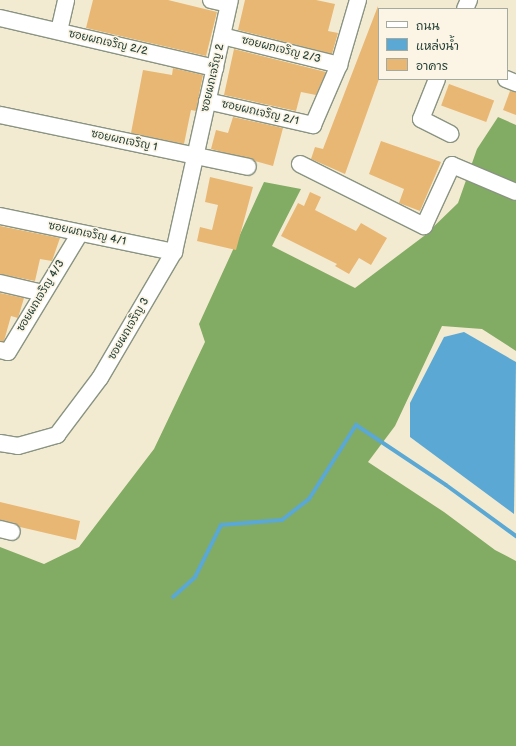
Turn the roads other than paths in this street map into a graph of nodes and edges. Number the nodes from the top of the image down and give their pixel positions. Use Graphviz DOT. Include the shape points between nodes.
graph roads {
  1 [pos="66,0"];
  2 [pos="211,0"];
  3 [pos="355,1"];
  4 [pos="230,2"];
  5 [pos="0,18"];
  6 [pos="59,31"];
  7 [pos="222,36"];
  8 [pos="339,65"];
  9 [pos="215,68"];
  10 [pos="437,80"];
  11 [pos="208,101"];
  12 [pos="0,115"];
  13 [pos="450,134"];
  14 [pos="195,157"];
  15 [pos="300,164"];
  16 [pos="248,167"];
  17 [pos="516,192"];
  18 [pos="0,216"];
  19 [pos="80,233"];
  20 [pos="174,252"];
  21 [pos="0,283"];
  22 [pos="43,293"];
  23 [pos="0,350"];
  24 [pos="0,443"];
  1 -- 6 [label="street"];
  2 -- 4 [label="street"];
  3 -- 8 [label="street"];
  4 -- 7 [label="street, ซอยผถเจริญ 2"];
  5 -- 6 [label="street, ซอยผถเจริญ 2/2"];
  6 -- 9 [label="street, ซอยผถเจริญ 2/2"];
  7 -- 8 [label="street, ซอยผถเจริญ 2/3"];
  7 -- 9 [label="street, ซอยผถเจริญ 2"];
  8 -- 11 [label="street, ซอยผถเจริญ 2/1" via="313,125"];
  9 -- 11 [label="street, ซอยผถเจริญ 2"];
  10 -- 13 [label="street" via="421,119"];
  11 -- 14 [label="street, ซอยผถเจริญ 2"];
  12 -- 14 [label="street, ซอยผถเจริญ 1"];
  14 -- 16 [label="street, ซอยผถเจริญ 1"];
  14 -- 20 [label="street, ซอยผถเจริญ 3"];
  15 -- 17 [label="street" via="424,226 452,165"];
  18 -- 19 [label="street, ซอยผถเจริญ 4/1"];
  19 -- 20 [label="street, ซอยผถเจริญ 4/1"];
  19 -- 22 [label="street, ซอยผถเจริญ 4/3"];
  20 -- 24 [label="street, ซอยผถเจริญ 3" via="100,378 57,435 18,446"];
  21 -- 22 [label="street"];
  22 -- 23 [label="street, ซอยผถเจริญ 4/3" via="8,352"];
}
